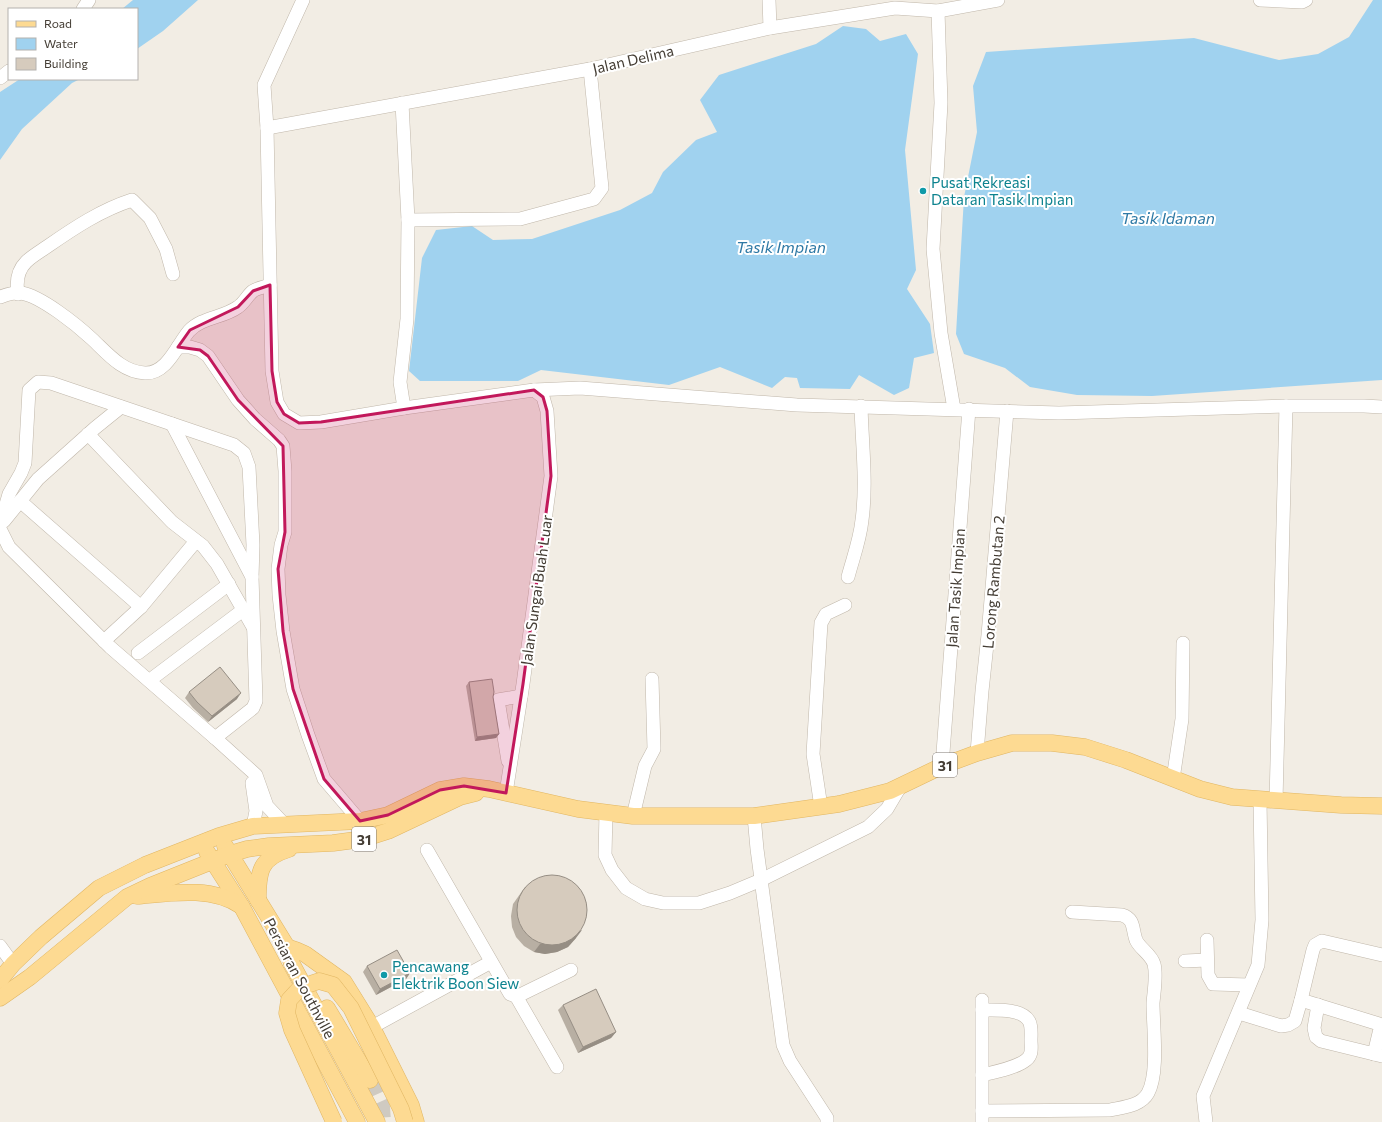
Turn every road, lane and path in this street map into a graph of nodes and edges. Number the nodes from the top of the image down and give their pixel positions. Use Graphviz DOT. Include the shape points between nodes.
graph roads {
  1 [pos="303,0"];
  2 [pos="769,0"];
  3 [pos="998,0"];
  4 [pos="1260,0"];
  5 [pos="1306,0"];
  6 [pos="895,4"];
  7 [pos="938,10"];
  8 [pos="770,28"];
  9 [pos="590,69"];
  10 [pos="8,72"];
  11 [pos="0,78"];
  12 [pos="402,103"];
  13 [pos="267,128"];
  14 [pos="408,220"];
  15 [pos="173,274"];
  16 [pos="270,285"];
  17 [pos="18,294"];
  18 [pos="0,297"];
  19 [pos="178,347"];
  20 [pos="534,390"];
  21 [pos="861,406"];
  22 [pos="1286,406"];
  23 [pos="121,407"];
  24 [pos="1382,407"];
  25 [pos="404,408"];
  26 [pos="954,409"];
  27 [pos="969,409"];
  28 [pos="1007,411"];
  29 [pos="172,424"];
  30 [pos="88,434"];
  31 [pos="20,501"];
  32 [pos="0,527"];
  33 [pos="196,541"];
  34 [pos="252,577"];
  35 [pos="848,577"];
  36 [pos="229,584"];
  37 [pos="845,605"];
  38 [pos="141,607"];
  39 [pos="243,610"];
  40 [pos="255,630"];
  41 [pos="104,641"];
  42 [pos="1183,643"];
  43 [pos="138,653"];
  44 [pos="154,677"];
  45 [pos="652,679"];
  46 [pos="521,696"];
  47 [pos="215,738"];
  48 [pos="976,753"];
  49 [pos="942,766"];
  50 [pos="251,769"];
  51 [pos="510,773"];
  52 [pos="1173,779"];
  53 [pos="900,787"];
  54 [pos="489,789"];
  55 [pos="506,793"];
  56 [pos="1260,800"];
  57 [pos="1276,801"];
  58 [pos="1382,806"];
  59 [pos="821,807"];
  60 [pos="606,813"];
  61 [pos="632,816"];
  62 [pos="754,816"];
  63 [pos="360,821"];
  64 [pos="284,824"];
  65 [pos="253,826"];
  66 [pos="219,836"];
  67 [pos="202,843"];
  68 [pos="302,845"];
  69 [pos="428,850"];
  70 [pos="230,854"];
  71 [pos="212,861"];
  72 [pos="761,880"];
  73 [pos="127,897"];
  74 [pos="258,900"];
  75 [pos="242,907"];
  76 [pos="1072,912"];
  77 [pos="1207,940"];
  78 [pos="0,946"];
  79 [pos="287,947"];
  80 [pos="1382,955"];
  81 [pos="1207,960"];
  82 [pos="1185,961"];
  83 [pos="491,962"];
  84 [pos="13,964"];
  85 [pos="571,970"];
  86 [pos="0,980"];
  87 [pos="1249,985"];
  88 [pos="516,996"];
  89 [pos="0,998"];
  90 [pos="1301,1000"];
  91 [pos="1318,1006"];
  92 [pos="1239,1013"];
  93 [pos="372,1027"];
  94 [pos="1378,1055"];
  95 [pos="557,1067"];
  96 [pos="982,1075"];
  97 [pos="370,1080"];
  98 [pos="982,1117"];
  99 [pos="334,1122"];
  100 [pos="357,1122"];
  101 [pos="378,1122"];
  102 [pos="405,1122"];
  103 [pos="416,1122"];
  104 [pos="827,1122"];
  105 [pos="1206,1122"];
  1 -- 13 [label="street" via="264,85"];
  2 -- 8 [label="street"];
  3 -- 7 [label="street, Jalan Delima"];
  4 -- 5 [label="street"];
  6 -- 7 [label="street, Jalan Delima"];
  6 -- 8 [label="street, Jalan Delima"];
  7 -- 26 [label="street" via="940,103 933,249 941,333"];
  8 -- 9 [label="street, Jalan Delima"];
  9 -- 12 [label="street, Jalan Delima"];
  9 -- 14 [label="street" via="602,188 594,199 520,219"];
  10 -- 11 [label="street"];
  12 -- 13 [label="street, Jalan Delima"];
  12 -- 14 [label="street"];
  13 -- 16 [label="street"];
  14 -- 25 [label="street" via="407,319 400,382"];
  15 -- 17 [label="street" via="166,249 150,218 132,200 114,206 71,230 26,262 19,272 16,283"];
  16 -- 19 [label="street" via="253,291 238,307 220,317 198,324 190,330"];
  16 -- 25 [label="street" via="272,371 277,402 284,414 299,422 321,422"];
  17 -- 18 [label="street"];
  17 -- 19 [label="street" via="42,301 79,327 118,364 130,369 144,373 157,371"];
  19 -- 63 [label="street" via="190,347 208,356 238,400 283,446 285,532 278,569 279,595 294,689 324,779"];
  20 -- 21 [label="street" via="580,388 797,405"];
  20 -- 25 [label="street"];
  20 -- 46 [label="street, Jalan Sungai Buah Luar" via="543,396 547,411 551,476"];
  21 -- 26 [label="street"];
  21 -- 35 [label="street" via="864,486 862,521"];
  22 -- 24 [label="street"];
  22 -- 28 [label="street" via="1059,413"];
  22 -- 57 [label="street"];
  23 -- 29 [label="street"];
  23 -- 30 [label="street"];
  23 -- 32 [label="street" via="51,383 38,382 29,390 25,463 9,494"];
  26 -- 27 [label="street"];
  27 -- 28 [label="street"];
  27 -- 49 [label="street, Jalan Tasik Impian"];
  28 -- 48 [label="street, Lorong Rambutan 2"];
  29 -- 34 [label="street"];
  29 -- 34 [label="street" via="234,445 244,454 249,467"];
  30 -- 31 [label="street" via="38,479"];
  30 -- 33 [label="street" via="172,522"];
  31 -- 32 [label="street"];
  31 -- 38 [label="street"];
  32 -- 41 [label="street" via="9,547"];
  33 -- 36 [label="street" via="217,564"];
  33 -- 38 [label="street"];
  34 -- 40 [label="street"];
  36 -- 39 [label="street"];
  36 -- 43 [label="street"];
  37 -- 59 [label="street" via="826,614 821,623 813,754"];
  38 -- 41 [label="street"];
  39 -- 40 [label="street"];
  39 -- 44 [label="street"];
  40 -- 47 [label="street" via="256,701 253,708"];
  41 -- 47 [label="street"];
  42 -- 52 [label="street" via="1182,719"];
  45 -- 61 [label="street" via="654,749 645,766"];
  46 -- 51 [label="street, Jalan Sungai Buah Luar"];
  46 -- 51 [label="street" via="498,700"];
  47 -- 50 [label="street"];
  48 -- 49 [label="main road, 31"];
  48 -- 52 [label="main road, 31" via="1012,744 1052,743 1085,747"];
  49 -- 53 [label="main road, 31"];
  50 -- 64 [label="street" via="256,775 267,806"];
  50 -- 65 [label="street" via="256,811"];
  51 -- 55 [label="street, Jalan Sungai Buah Luar"];
  52 -- 56 [label="main road, 31" via="1232,797"];
  53 -- 59 [label="main road, 31"];
  53 -- 72 [label="street" via="887,809 868,827"];
  54 -- 55 [label="main road, 31"];
  54 -- 63 [label="main road, 31" via="464,786 440,790 388,815"];
  54 -- 68 [label="main road, 31" via="460,797 388,832 363,839"];
  55 -- 60 [label="main road, 31"];
  56 -- 57 [label="main road, 31"];
  56 -- 87 [label="street" via="1262,920 1258,965"];
  57 -- 58 [label="main road, 31"];
  59 -- 62 [label="main road, 31"];
  60 -- 61 [label="main road, 31"];
  60 -- 72 [label="street" via="606,855 612,870 626,888 645,899 663,903 699,902"];
  61 -- 62 [label="main road, 31"];
  62 -- 72 [label="street"];
  63 -- 64 [label="main road, 31"];
  64 -- 65 [label="main road, 31"];
  65 -- 66 [label="main road, 31"];
  66 -- 67 [label="main road, 31"];
  66 -- 70 [label="main road, Persiaran Southville"];
  67 -- 71 [label="main road, Persiaran Southville"];
  67 -- 84 [label="main road, 31" via="145,865 99,888 40,937"];
  68 -- 70 [label="main road, 31" via="270,846"];
  68 -- 74 [label="main road" via="267,858 258,883"];
  69 -- 83 [label="street"];
  70 -- 71 [label="main road, 31"];
  70 -- 74 [label="main road, Persiaran Southville"];
  71 -- 73 [label="main road, 31"];
  71 -- 75 [label="main road, Persiaran Southville"];
  72 -- 104 [label="street" via="783,1045"];
  73 -- 75 [label="main road" via="200,893 226,898"];
  73 -- 89 [label="main road, 31" via="30,977"];
  74 -- 79 [label="main road, Persiaran Southville"];
  75 -- 100 [label="main road, Persiaran Southville"];
  76 -- 98 [label="street" via="1128,917 1136,939 1154,962 1154,1066 1147,1094 1140,1101 1110,1110"];
  77 -- 81 [label="street"];
  78 -- 84 [label="street"];
  79 -- 93 [label="main road" via="305,954 344,982"];
  79 -- 97 [label="main road" via="299,961"];
  79 -- 101 [label="main road, Persiaran Southville" via="292,964"];
  80 -- 90 [label="street" via="1322,941 1316,944 1312,950"];
  81 -- 82 [label="street"];
  81 -- 87 [label="street" via="1208,975 1213,984"];
  83 -- 88 [label="street" via="508,991"];
  83 -- 93 [label="street"];
  84 -- 86 [label="main road, 31"];
  85 -- 88 [label="street"];
  87 -- 92 [label="street"];
  88 -- 95 [label="street"];
  90 -- 91 [label="street"];
  90 -- 92 [label="street" via="1295,1021 1288,1025 1281,1026"];
  91 -- 94 [label="street" via="1379,1024"];
  91 -- 94 [label="street" via="1314,1028 1316,1037 1321,1041"];
  92 -- 105 [label="street" via="1203,1096"];
  93 -- 103 [label="main road" via="411,1106"];
  96 -- 96 [label="street" via="982,1005 1023,1016 1030,1025 1030,1056 1024,1062 1009,1068"];
  96 -- 98 [label="street"];
  99 -- 102 [label="main road, bridge" via="292,1030 287,1013 289,1000 301,987 319,981 333,985 351,1008"];
}
